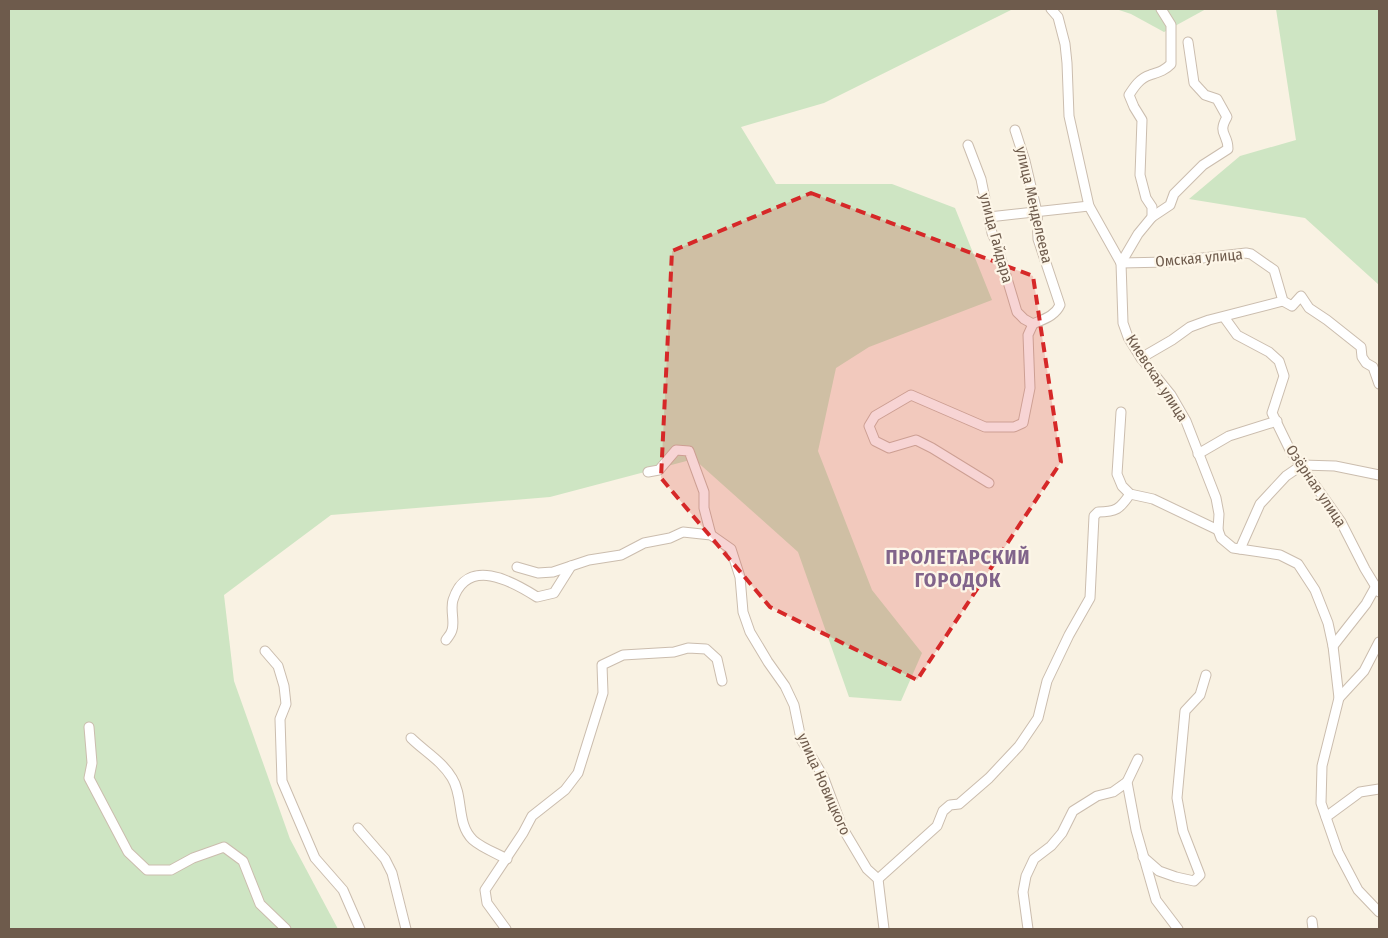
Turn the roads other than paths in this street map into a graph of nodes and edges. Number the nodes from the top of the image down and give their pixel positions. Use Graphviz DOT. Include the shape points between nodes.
graph roads {
  1 [pos="1050,9"];
  2 [pos="1161,9"];
  3 [pos="1188,42"];
  4 [pos="1015,130"];
  5 [pos="968,144"];
  6 [pos="1089,206"];
  7 [pos="1037,212"];
  8 [pos="1152,216"];
  9 [pos="990,217"];
  10 [pos="1121,263"];
  11 [pos="1283,301"];
  12 [pos="1224,317"];
  13 [pos="1033,324"];
  14 [pos="1141,358"];
  15 [pos="1379,384"];
  16 [pos="1121,412"];
  17 [pos="1276,421"];
  18 [pos="1198,454"];
  19 [pos="1302,465"];
  20 [pos="648,472"];
  21 [pos="1379,475"];
  22 [pos="989,483"];
  23 [pos="1130,494"];
  24 [pos="1218,530"];
  25 [pos="711,535"];
  26 [pos="1240,549"];
  27 [pos="517,566"];
  28 [pos="571,566"];
  29 [pos="1378,589"];
  30 [pos="446,640"];
  31 [pos="1379,642"];
  32 [pos="1333,646"];
  33 [pos="265,651"];
  34 [pos="1206,675"];
  35 [pos="722,681"];
  36 [pos="1339,698"];
  37 [pos="89,726"];
  38 [pos="411,738"];
  39 [pos="1138,760"];
  40 [pos="1127,782"];
  41 [pos="1379,789"];
  42 [pos="1326,817"];
  43 [pos="358,828"];
  44 [pos="1143,857"];
  45 [pos="507,859"];
  46 [pos="878,879"];
  47 [pos="1379,912"];
  48 [pos="286,929"];
  49 [pos="360,929"];
  50 [pos="406,929"];
  51 [pos="506,929"];
  52 [pos="884,929"];
  53 [pos="1028,929"];
  54 [pos="1178,929"];
  1 -- 6 [label="street, Киевская улица" via="1058,18 1065,44 1069,116"];
  2 -- 8 [label="street" via="1170,25 1171,64 1165,70 1148,75 1129,95 1142,120 1140,175 1152,207"];
  3 -- 8 [label="street" via="1194,83 1204,95 1217,99 1227,117 1222,132 1228,149 1203,165 1174,194 1170,205"];
  4 -- 7 [label="street, улица Менделеева"];
  5 -- 9 [label="street, улица Гайдара"];
  6 -- 7 [label="street"];
  6 -- 10 [label="street, Киевская улица"];
  7 -- 9 [label="street"];
  7 -- 13 [label="street, улица Менделеева" via="1038,238 1060,305 1058,311"];
  8 -- 10 [label="street"];
  9 -- 13 [label="street, улица Гайдара" via="1017,312"];
  10 -- 11 [label="street, Омская улица" via="1251,254 1274,270"];
  10 -- 14 [label="street, Киевская улица" via="1123,322"];
  11 -- 12 [label="street"];
  11 -- 15 [label="street" via="1292,306 1301,296 1308,308 1361,347 1362,357 1373,368"];
  12 -- 14 [label="street" via="1190,327"];
  12 -- 17 [label="street, Озёрная улица" via="1237,335 1279,361 1284,376 1272,413"];
  13 -- 22 [label="street" via="1028,335 1030,388 1023,423 1014,427 985,428 911,395 875,416 869,426 875,441 882,445 889,448 916,440"];
  14 -- 18 [label="street, Киевская улица" via="1186,421"];
  16 -- 23 [label="street" via="1118,474 1122,486"];
  17 -- 18 [label="street" via="1229,436"];
  17 -- 19 [label="street, Озёрная улица" via="1290,450"];
  18 -- 24 [label="street, Киевская улица" via="1216,498"];
  19 -- 21 [label="street" via="1335,466"];
  19 -- 26 [label="street" via="1286,476 1260,504"];
  19 -- 29 [label="street, Озёрная улица" via="1341,522 1364,569"];
  20 -- 25 [label="street" via="659,470 676,450 689,451 704,492 704,508"];
  23 -- 24 [label="street" via="1153,498"];
  23 -- 46 [label="street" via="1122,506 1094,516 1090,598 1047,681 1038,718 1019,746 989,778 959,804 950,805 943,811 937,826"];
  24 -- 26 [label="street" via="1220,538 1232,548"];
  25 -- 28 [label="street, улица Новицкого" via="683,532 644,543 621,555"];
  25 -- 46 [label="street, улица Новицкого" via="731,549 740,577 743,612 750,632 794,705 801,739 823,776 842,827 867,869"];
  26 -- 32 [label="street" via="1280,555 1298,564 1315,590"];
  27 -- 28 [label="street, улица Новицкого" via="538,573"];
  28 -- 30 [label="street" via="554,593 537,597 514,583 492,576 477,575 463,583 454,600 453,629"];
  29 -- 32 [label="street"];
  31 -- 36 [label="street" via="1364,672"];
  32 -- 36 [label="street"];
  33 -- 49 [label="street" via="278,666 284,686 286,704 280,719 282,781 315,858 344,890"];
  34 -- 44 [label="street" via="1200,695 1184,711 1178,798 1183,831 1200,874 1194,881 1176,877 1159,870"];
  35 -- 45 [label="street" via="716,659 706,649 623,655 602,665 603,693 578,773 565,790 532,816"];
  36 -- 42 [label="street" via="1322,766 1322,803"];
  37 -- 48 [label="street" via="90,778 128,852 147,870 171,870 224,847 243,861 260,904"];
  38 -- 45 [label="street" via="453,778 463,824 472,840"];
  39 -- 40 [label="street"];
  40 -- 44 [label="street"];
  40 -- 53 [label="street" via="1073,811 1062,833 1034,859 1023,892"];
  41 -- 42 [label="street" via="1360,792"];
  42 -- 47 [label="street" via="1338,852 1358,890"];
  43 -- 50 [label="street" via="392,873"];
  44 -- 54 [label="street" via="1156,900"];
  45 -- 51 [label="street" via="485,890 487,903"];
  46 -- 52 [label="street"];
}
